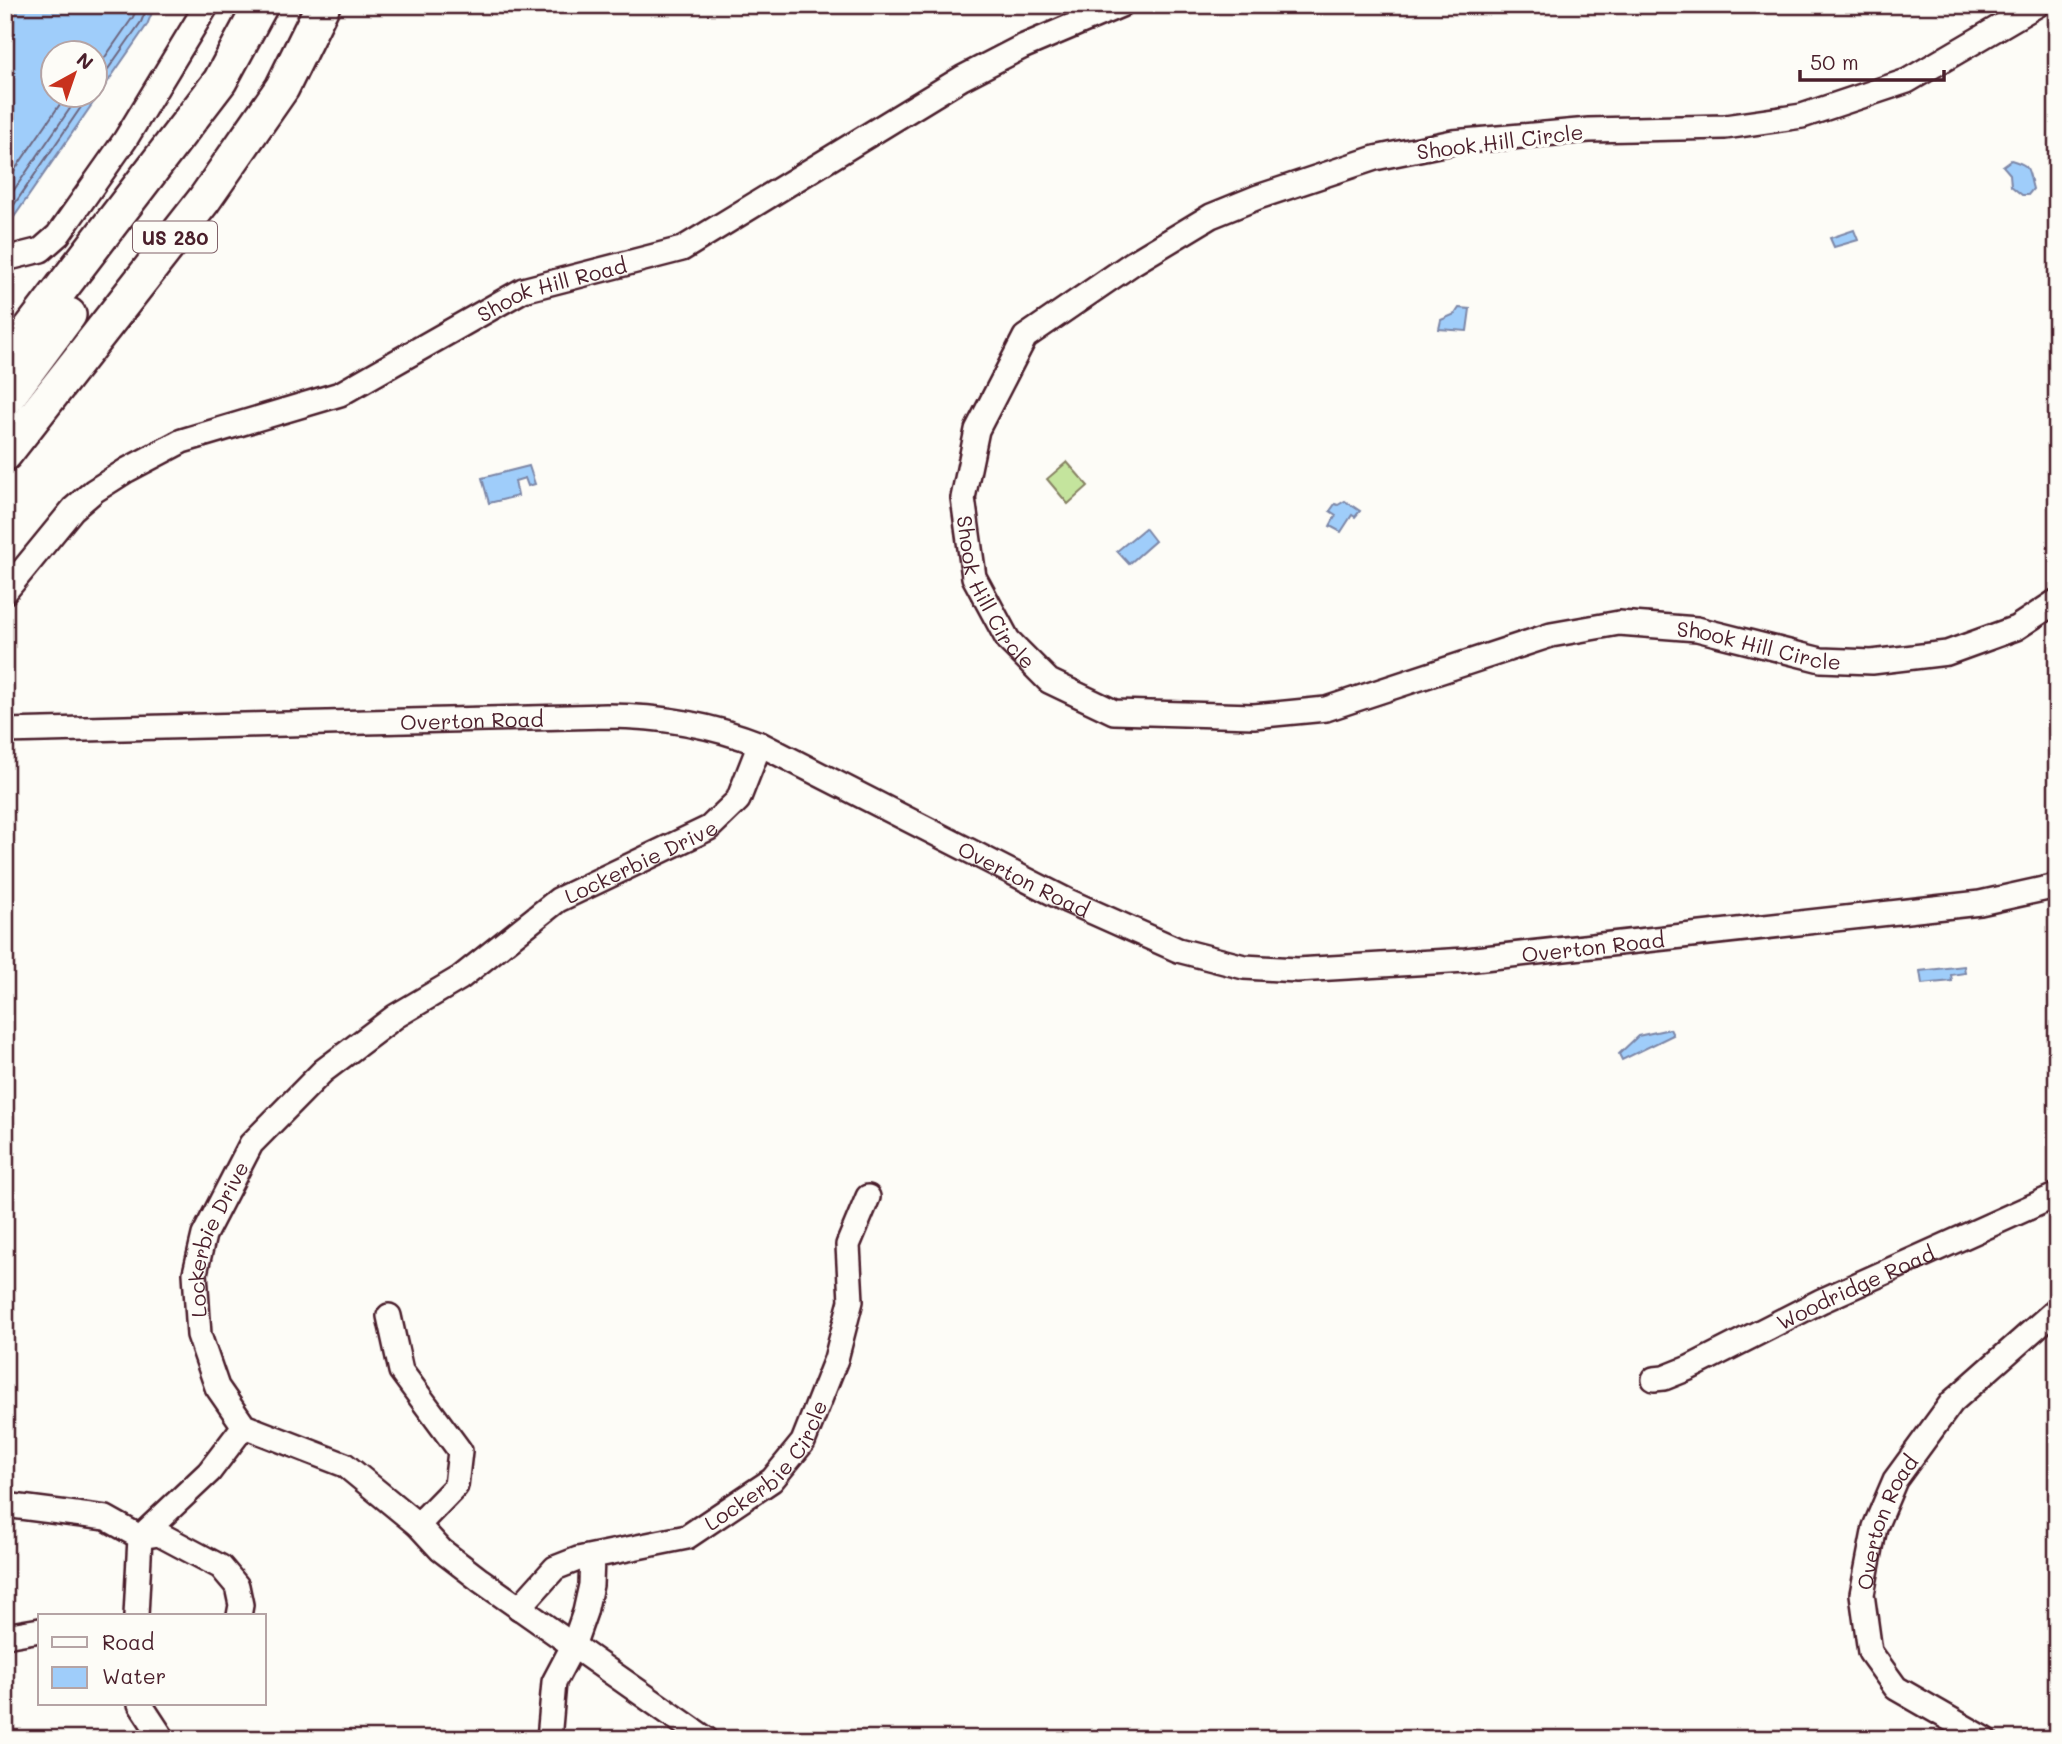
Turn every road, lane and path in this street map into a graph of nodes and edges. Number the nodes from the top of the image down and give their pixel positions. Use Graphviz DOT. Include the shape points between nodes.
graph roads {
  1 [pos="206,5"];
  2 [pos="261,5"];
  3 [pos="323,5"];
  4 [pos="1121,5"];
  5 [pos="2037,5"];
  6 [pos="220,81"];
  7 [pos="5,259"];
  8 [pos="5,362"];
  9 [pos="5,401"];
  10 [pos="5,454"];
  11 [pos="5,592"];
  12 [pos="2057,601"];
  13 [pos="5,732"];
  14 [pos="760,744"];
  15 [pos="2057,886"];
  16 [pos="2057,1195"];
  17 [pos="868,1198"];
  18 [pos="2057,1309"];
  19 [pos="389,1316"];
  20 [pos="1654,1378"];
  21 [pos="244,1426"];
  22 [pos="5,1505"];
  23 [pos="418,1525"];
  24 [pos="140,1538"];
  25 [pos="592,1557"];
  26 [pos="519,1608"];
  27 [pos="136,1614"];
  28 [pos="239,1614"];
  29 [pos="38,1630"];
  30 [pos="5,1636"];
  31 [pos="573,1646"];
  32 [pos="141,1706"];
  33 [pos="163,1739"];
  34 [pos="549,1739"];
  35 [pos="706,1739"];
  36 [pos="1985,1739"];
  1 -- 7 [label="street" via="125,140 58,234 41,250"];
  2 -- 6 [label="highway, US 280"];
  3 -- 10 [label="highway, US 280" via="282,88 204,200"];
  4 -- 11 [label="street, Shook Hill Road" via="962,78 682,248 523,290 340,394 182,441 94,491"];
  5 -- 12 [label="street, Shook Hill Circle" via="1907,81 1802,116 1726,127 1590,130 1453,142 1375,158 1211,216 1025,337 977,430 963,498 974,577 1008,640 1049,681 1114,712 1254,716 1326,709 1552,635 1619,623 1697,629 1821,660 1872,662 1947,653 2016,628"];
  6 -- 8 [label="highway, US 280"];
  6 -- 9 [label="highway" via="146,205"];
  13 -- 14 [label="street, Overton Road" via="650,716"];
  14 -- 15 [label="street, Overton Road" via="1068,901 1178,950 1244,967 1297,970 1466,960 1980,903"];
  14 -- 21 [label="street, Lockerbie Drive" via="738,800 709,828 558,900 460,978 396,1016 323,1071 251,1144 204,1235 195,1273 199,1335 217,1387"];
  16 -- 20 [label="street, Woodridge Road" via="1821,1301 1689,1368"];
  17 -- 25 [label="street, Lockerbie Circle" via="848,1245 851,1301 839,1347 803,1442 772,1480 687,1537"];
  18 -- 36 [label="street, Overton Road" via="1952,1402 1895,1480 1875,1527 1862,1594 1870,1652 1896,1688"];
  19 -- 23 [label="street" via="401,1371 460,1451 456,1486"];
  21 -- 23 [label="street" via="345,1465"];
  21 -- 24 [label="street" via="209,1472"];
  22 -- 24 [label="street" via="106,1518"];
  23 -- 26 [label="street" via="441,1550"];
  24 -- 27 [label="street"];
  24 -- 28 [label="street" via="159,1534 221,1567 237,1586"];
  25 -- 26 [label="street, Lockerbie Circle" via="555,1568"];
  25 -- 31 [label="street" via="591,1585"];
  26 -- 31 [label="street"];
  29 -- 30 [label="street"];
  31 -- 34 [label="street" via="555,1682"];
  31 -- 35 [label="street"];
  32 -- 33 [label="street"];
}
